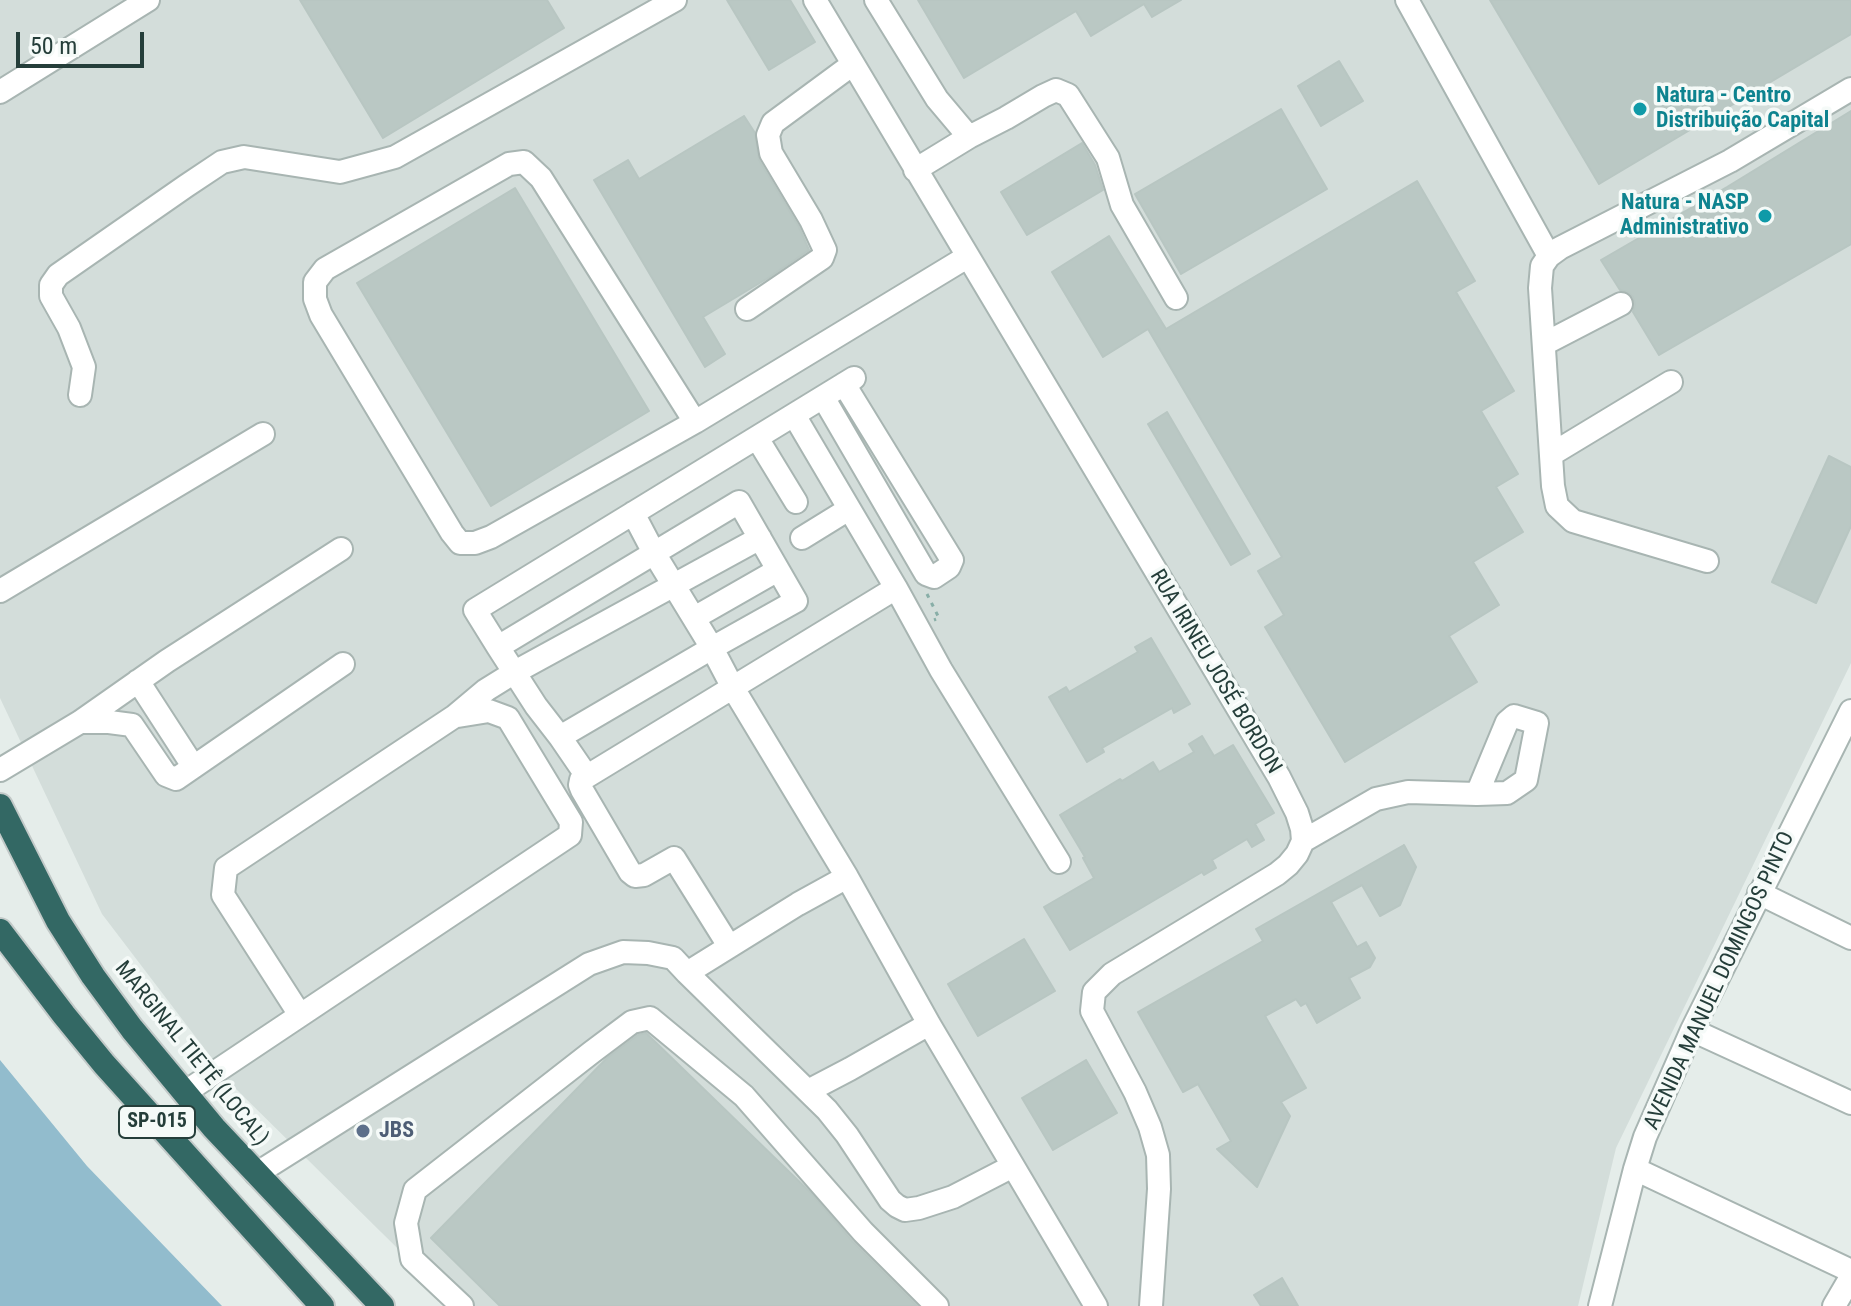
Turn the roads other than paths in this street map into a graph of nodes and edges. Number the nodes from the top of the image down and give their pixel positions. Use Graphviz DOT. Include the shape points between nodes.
graph roads {
  1 [pos="148,0"];
  2 [pos="675,0"];
  3 [pos="815,0"];
  4 [pos="876,0"];
  5 [pos="1407,0"];
  6 [pos="853,64"];
  7 [pos="1851,89"];
  8 [pos="0,92"];
  9 [pos="969,137"];
  10 [pos="915,170"];
  11 [pos="1549,256"];
  12 [pos="967,257"];
  13 [pos="1176,298"];
  14 [pos="1621,304"];
  15 [pos="747,309"];
  16 [pos="1544,344"];
  17 [pos="1671,382"];
  18 [pos="80,395"];
  19 [pos="823,397"];
  20 [pos="794,415"];
  21 [pos="695,422"];
  22 [pos="263,434"];
  23 [pos="757,438"];
  24 [pos="1552,454"];
  25 [pos="796,502"];
  26 [pos="849,509"];
  27 [pos="633,513"];
  28 [pos="760,538"];
  29 [pos="802,538"];
  30 [pos="341,549"];
  31 [pos="654,553"];
  32 [pos="1707,561"];
  33 [pos="778,570"];
  34 [pos="674,585"];
  35 [pos="896,588"];
  36 [pos="0,591"];
  37 [pos="694,618"];
  38 [pos="498,647"];
  39 [pos="712,648"];
  40 [pos="343,664"];
  41 [pos="515,672"];
  42 [pos="138,681"];
  43 [pos="733,688"];
  44 [pos="1851,711"];
  45 [pos="455,716"];
  46 [pos="80,722"];
  47 [pos="560,737"];
  48 [pos="193,766"];
  49 [pos="0,770"];
  50 [pos="586,775"];
  51 [pos="1477,794"];
  52 [pos="0,806"];
  53 [pos="1303,841"];
  54 [pos="1059,862"];
  55 [pos="847,877"];
  56 [pos="1759,893"];
  57 [pos="0,931"];
  58 [pos="1851,938"];
  59 [pos="729,946"];
  60 [pos="687,973"];
  61 [pos="300,1015"];
  62 [pos="929,1024"];
  63 [pos="1692,1030"];
  64 [pos="808,1091"];
  65 [pos="184,1093"];
  66 [pos="1851,1103"];
  67 [pos="1013,1166"];
  68 [pos="1635,1169"];
  69 [pos="256,1174"];
  70 [pos="1851,1274"];
  71 [pos="322,1306"];
  72 [pos="382,1306"];
  73 [pos="462,1306"];
  74 [pos="937,1306"];
  75 [pos="1096,1306"];
  76 [pos="1151,1306"];
  77 [pos="1600,1306"];
  78 [pos="1834,1306"];
  1 -- 8 [label="street"];
  2 -- 18 [label="street" via="395,157 340,172 244,157 222,162 58,275 51,285 51,296 84,367"];
  3 -- 6 [label="street, RUA IRINEU JOSÉ BORDON"];
  4 -- 9 [label="street" via="937,99"];
  5 -- 11 [label="street"];
  6 -- 10 [label="street, RUA IRINEU JOSÉ BORDON"];
  6 -- 15 [label="street" via="773,123 768,135 771,153 825,250 822,258"];
  7 -- 11 [label="street" via="1730,161"];
  9 -- 10 [label="street"];
  9 -- 13 [label="street" via="1056,90 1068,95 1108,158 1122,205"];
  10 -- 12 [label="street, RUA IRINEU JOSÉ BORDON"];
  11 -- 16 [label="street" via="1542,266 1540,288"];
  12 -- 21 [label="street"];
  12 -- 53 [label="street, RUA IRINEU JOSÉ BORDON" via="1279,777 1297,813"];
  14 -- 16 [label="street"];
  16 -- 24 [label="street"];
  17 -- 24 [label="street"];
  19 -- 19 [label="street" via="849,381 952,560 949,567 934,577 926,574"];
  19 -- 20 [label="street"];
  20 -- 23 [label="street"];
  20 -- 26 [label="street"];
  21 -- 21 [label="street" via="541,178 524,162 509,164 325,269 315,282 321,315 460,543 491,537"];
  22 -- 36 [label="street"];
  23 -- 25 [label="street"];
  23 -- 27 [label="street"];
  24 -- 32 [label="street" via="1554,498 1573,521"];
  26 -- 29 [label="street"];
  26 -- 35 [label="street"];
  27 -- 31 [label="street"];
  27 -- 38 [label="street" via="475,610"];
  28 -- 31 [label="street" via="739,502"];
  28 -- 33 [label="street"];
  28 -- 34 [label="street"];
  30 -- 42 [label="street"];
  31 -- 34 [label="street"];
  31 -- 38 [label="street"];
  33 -- 37 [label="street"];
  33 -- 39 [label="street" via="796,601"];
  34 -- 37 [label="street"];
  34 -- 41 [label="street"];
  35 -- 43 [label="street"];
  35 -- 54 [label="street"];
  37 -- 39 [label="street"];
  38 -- 41 [label="street"];
  39 -- 43 [label="street"];
  39 -- 47 [label="street"];
  40 -- 48 [label="street"];
  41 -- 45 [label="street"];
  41 -- 47 [label="street"];
  42 -- 46 [label="street"];
  42 -- 48 [label="street"];
  43 -- 50 [label="street"];
  43 -- 55 [label="street"];
  44 -- 56 [label="street, AVENIDA MANUEL DOMINGOS PINTO"];
  45 -- 61 [label="street" via="226,868 223,895"];
  45 -- 61 [label="street" via="489,711 508,718 571,822 570,835"];
  46 -- 48 [label="street" via="132,725 166,775 176,779"];
  46 -- 49 [label="street"];
  47 -- 50 [label="street"];
  50 -- 59 [label="street" via="582,790 630,872 644,875 674,858"];
  51 -- 53 [label="street" via="1408,792 1376,799"];
  52 -- 65 [label="highway, MARGINAL TIETÊ (LOCAL)" via="58,921 93,976"];
  53 -- 76 [label="street" via="1277,874 1112,974 1094,992 1092,1011 1135,1092 1158,1155"];
  55 -- 59 [label="street"];
  55 -- 62 [label="street"];
  56 -- 58 [label="street"];
  56 -- 63 [label="street, AVENIDA MANUEL DOMINGOS PINTO"];
  57 -- 71 [label="highway, SP-015" via="104,1064"];
  59 -- 60 [label="street"];
  60 -- 64 [label="street"];
  60 -- 69 [label="street" via="673,958 648,953 623,952 589,964"];
  61 -- 65 [label="street"];
  62 -- 64 [label="street"];
  62 -- 67 [label="street"];
  63 -- 66 [label="street"];
  63 -- 68 [label="street, AVENIDA MANUEL DOMINGOS PINTO"];
  64 -- 67 [label="street" via="847,1135 890,1200 905,1210 953,1197"];
  65 -- 69 [label="highway, MARGINAL TIETÊ (LOCAL)"];
  67 -- 75 [label="street"];
  68 -- 70 [label="street"];
  68 -- 77 [label="street, AVENIDA MANUEL DOMINGOS PINTO"];
  69 -- 72 [label="highway, MARGINAL TIETÊ (LOCAL)"];
  70 -- 78 [label="street"];
  73 -- 74 [label="street" via="412,1259 406,1223 415,1190 632,1022 650,1018 744,1096 863,1232"];
}
